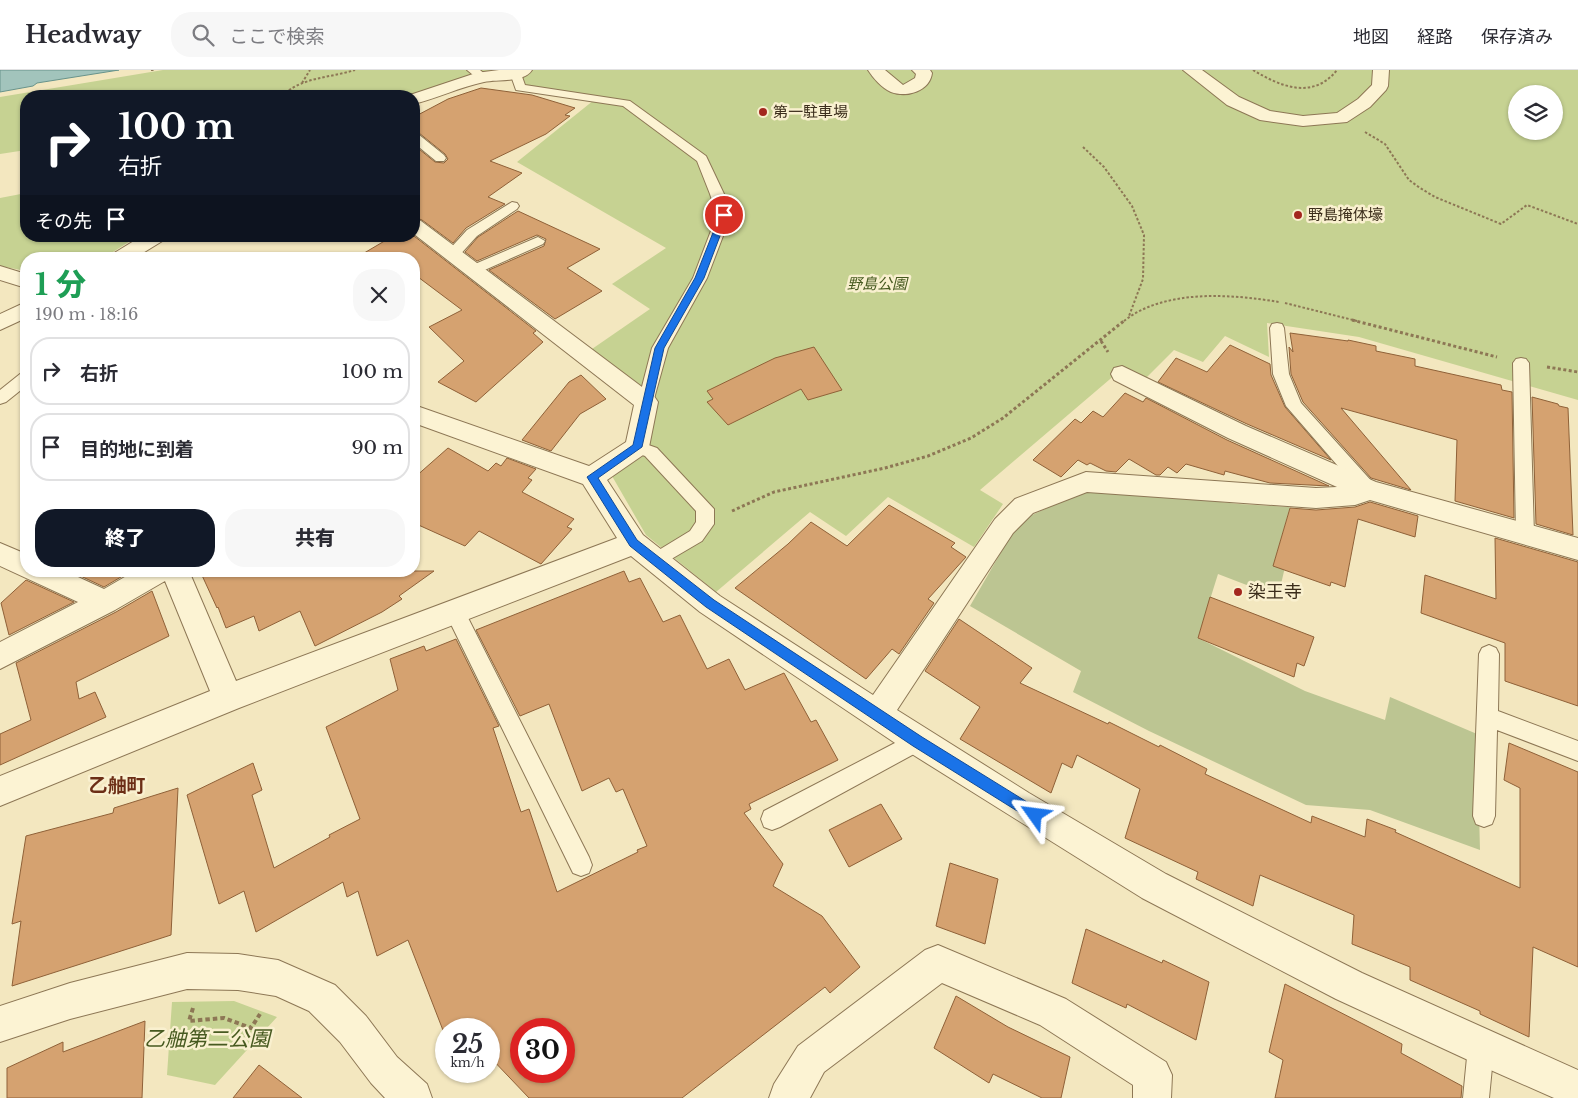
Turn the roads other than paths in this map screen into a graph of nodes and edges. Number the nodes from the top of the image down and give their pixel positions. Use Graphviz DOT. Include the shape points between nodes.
graph roads {
  1 [pos="876,70"];
  2 [pos="920,70"];
  3 [pos="1191,70"];
  4 [pos="1381,70"];
  5 [pos="519,71"];
  6 [pos="477,74"];
  7 [pos="420,97"];
  8 [pos="420,142"];
  9 [pos="440,158"];
  10 [pos="512,206"];
  11 [pos="420,230"];
  12 [pos="538,241"];
  13 [pos="147,242"];
  14 [pos="130,252"];
  15 [pos="452,255"];
  16 [pos="473,270"];
  17 [pos="0,273"];
  18 [pos="20,280"];
  19 [pos="20,312"];
  20 [pos="0,323"];
  21 [pos="1277,328"];
  22 [pos="1521,363"];
  23 [pos="1122,374"];
  24 [pos="20,383"];
  25 [pos="0,398"];
  26 [pos="646,402"];
  27 [pos="420,416"];
  28 [pos="637,447"];
  29 [pos="592,477"];
  30 [pos="1369,490"];
  31 [pos="1525,535"];
  32 [pos="1578,549"];
  33 [pos="645,552"];
  34 [pos="0,554"];
  35 [pos="20,563"];
  36 [pos="50,577"];
  37 [pos="149,577"];
  38 [pos="178,577"];
  39 [pos="105,602"];
  40 [pos="455,612"];
  41 [pos="1489,654"];
  42 [pos="0,656"];
  43 [pos="228,698"];
  44 [pos="878,714"];
  45 [pos="1487,718"];
  46 [pos="918,741"];
  47 [pos="1578,751"];
  48 [pos="0,791"];
  49 [pos="1484,816"];
  50 [pos="772,819"];
  51 [pos="581,865"];
  52 [pos="0,1024"];
  53 [pos="1481,1047"];
  54 [pos="1578,1089"];
  55 [pos="413,1098"];
  56 [pos="788,1098"];
  57 [pos="1152,1098"];
  58 [pos="1476,1098"];
  1 -- 2 [label="street" via="891,86 905,90 923,80 924,73"];
  3 -- 4 [label="street" via="1233,101 1266,116 1303,120 1341,118 1364,103 1380,86"];
  5 -- 6 [label="street"];
  5 -- 26 [label="lane" via="520,88 626,103 702,159 717,194 724,215 700,278 660,348"];
  6 -- 7 [label="street"];
  8 -- 9 [label="lane"];
  10 -- 15 [label="lane" via="472,234"];
  11 -- 15 [label="street"];
  12 -- 16 [label="lane"];
  13 -- 14 [label="street"];
  15 -- 16 [label="street"];
  16 -- 26 [label="street"];
  17 -- 18 [label="street"];
  19 -- 20 [label="street"];
  21 -- 30 [label="lane" via="1281,374 1294,406"];
  22 -- 31 [label="lane"];
  23 -- 30 [label="street" via="1238,432"];
  24 -- 25 [label="lane"];
  26 -- 28 [label="street"];
  27 -- 29 [label="street"];
  28 -- 29 [label="street"];
  28 -- 33 [label="lane" via="651,452 705,509 705,524 696,536"];
  29 -- 33 [label="street"];
  30 -- 31 [label="street"];
  30 -- 44 [label="street" via="1355,496 1316,498 1086,482 1024,506 1004,526"];
  31 -- 32 [label="street"];
  33 -- 40 [label="street"];
  33 -- 44 [label="street" via="710,604"];
  34 -- 35 [label="street"];
  36 -- 39 [label="street"];
  37 -- 39 [label="street"];
  38 -- 43 [label="street"];
  39 -- 42 [label="street"];
  40 -- 43 [label="street"];
  40 -- 51 [label="lane"];
  41 -- 45 [label="lane"];
  43 -- 48 [label="street"];
  44 -- 46 [label="street"];
  45 -- 47 [label="lane"];
  45 -- 49 [label="lane"];
  46 -- 50 [label="lane"];
  46 -- 53 [label="street" via="1154,886 1349,986"];
  52 -- 55 [label="street" via="70,1001 188,971 238,972 278,978 322,998 353,1030 384,1070"];
  53 -- 54 [label="street"];
  53 -- 58 [label="lane"];
  56 -- 57 [label="street" via="811,1059 938,963 1061,1017 1153,1075"];
}
